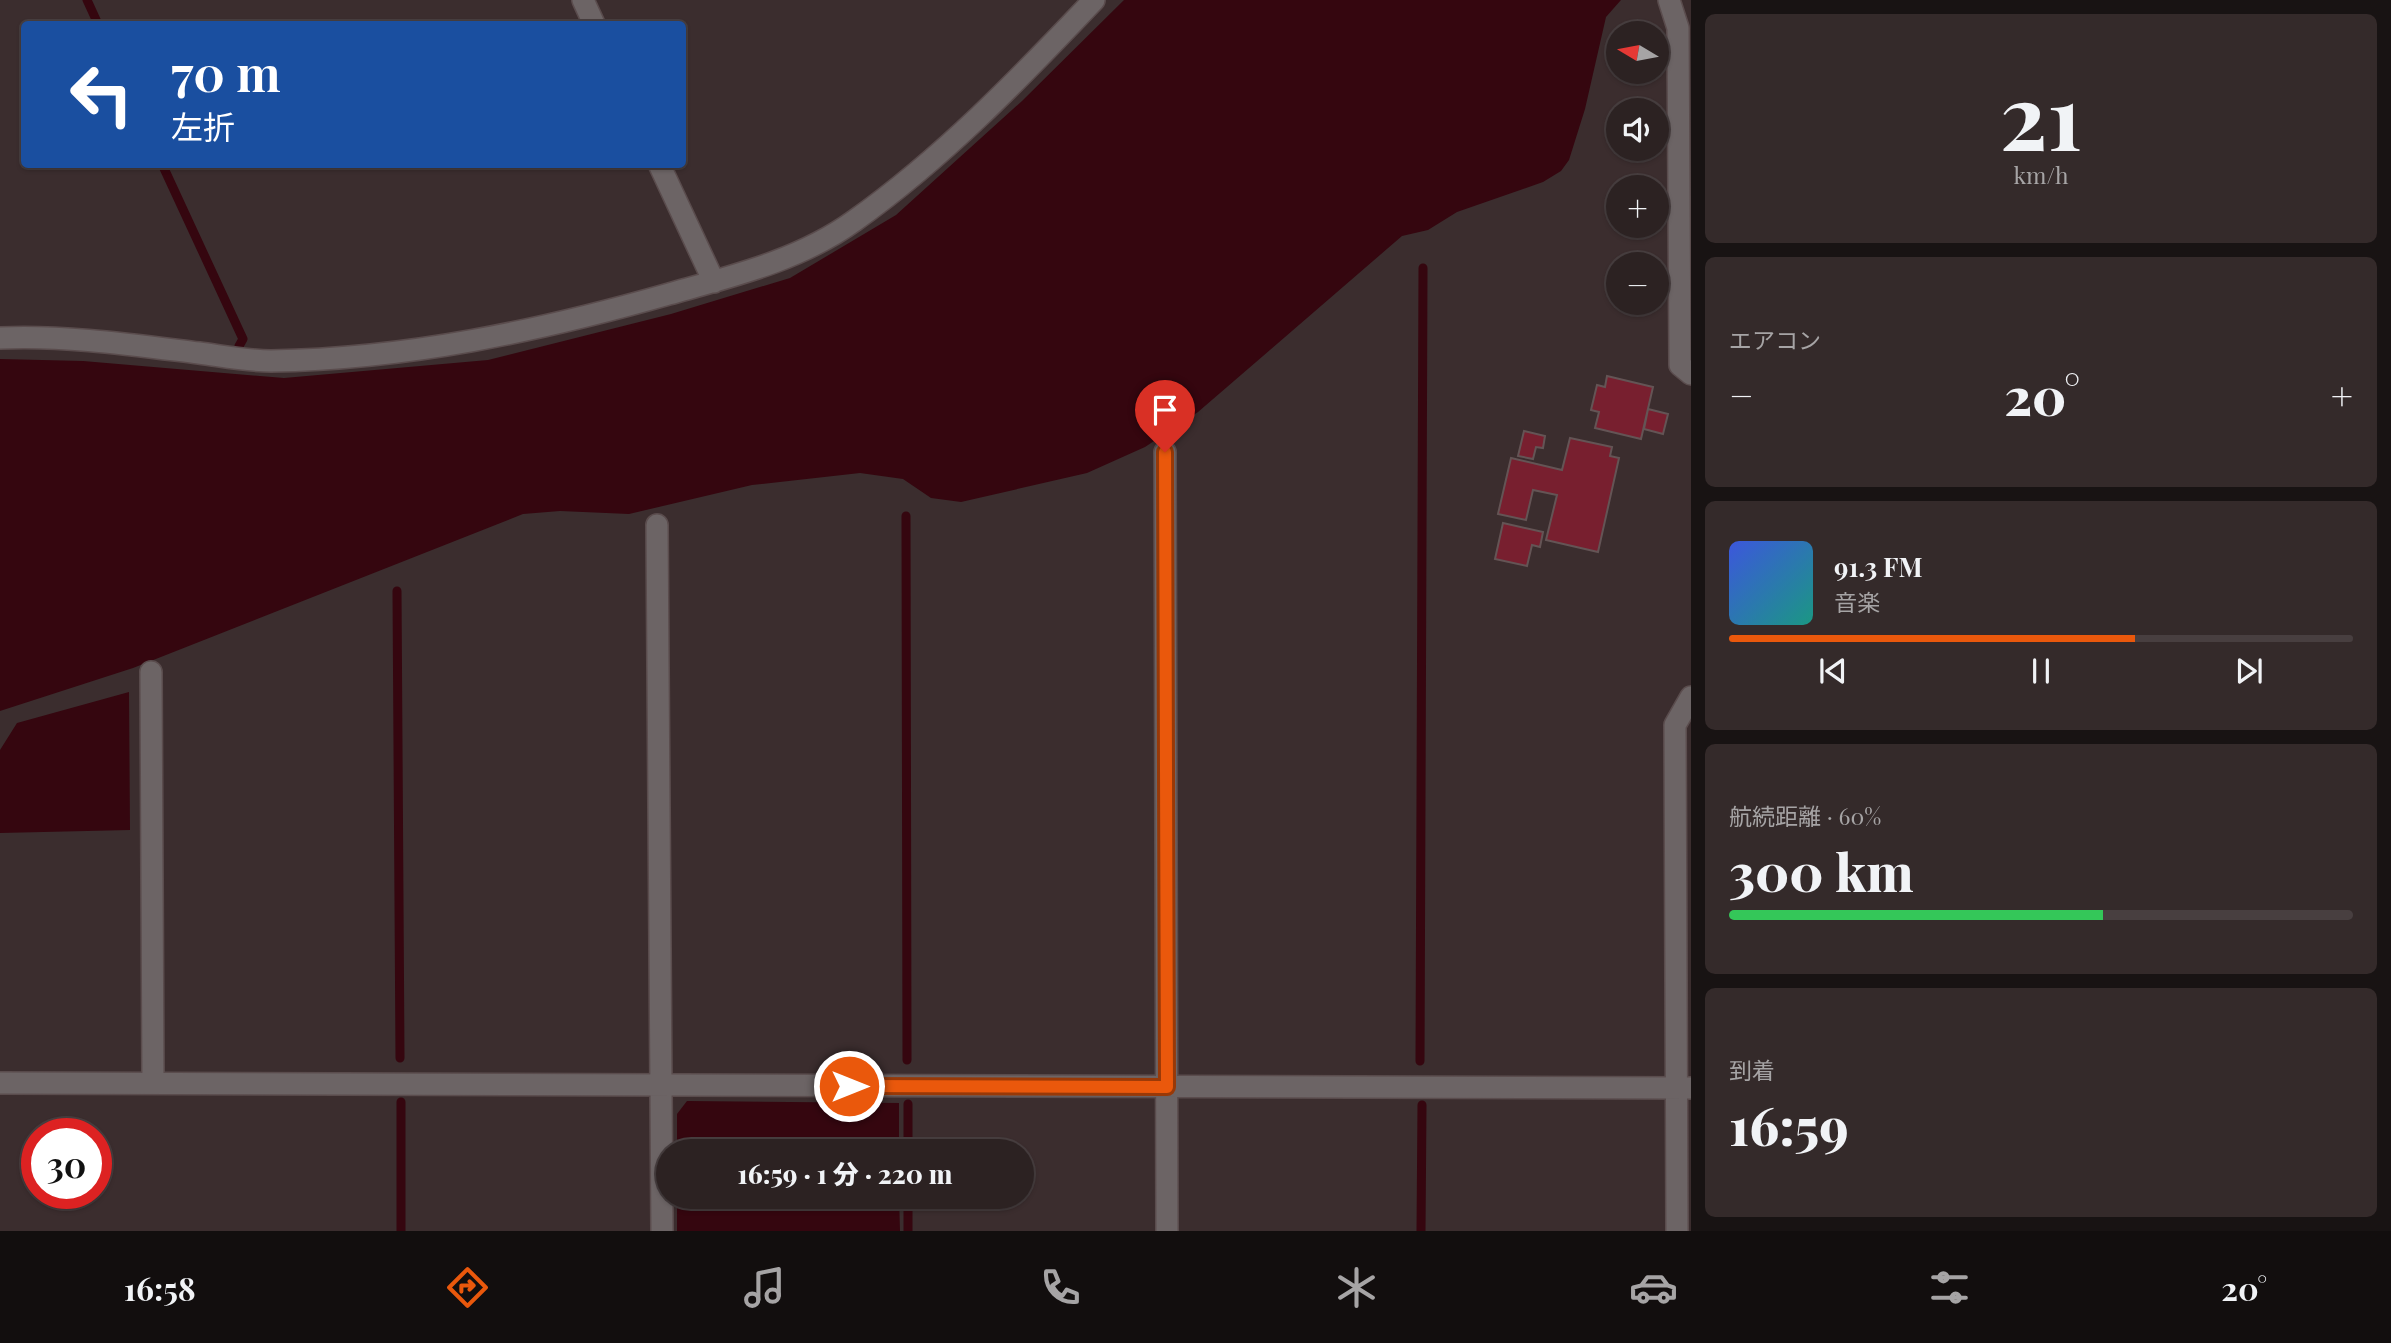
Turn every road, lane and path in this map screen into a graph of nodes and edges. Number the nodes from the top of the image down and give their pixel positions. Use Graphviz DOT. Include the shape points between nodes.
graph roads {
  1 [pos="583,0"];
  2 [pos="1094,0"];
  3 [pos="1669,0"];
  4 [pos="593,21"];
  5 [pos="1685,28"];
  6 [pos="661,168"];
  7 [pos="714,282"];
  8 [pos="0,338"];
  9 [pos="1691,374"];
  10 [pos="1165,452"];
  11 [pos="657,525"];
  12 [pos="151,672"];
  13 [pos="1691,697"];
  14 [pos="0,1083"];
  15 [pos="153,1083"];
  16 [pos="663,1085"];
  17 [pos="1167,1087"];
  18 [pos="1685,1088"];
  19 [pos="662,1231"];
  20 [pos="1167,1231"];
  21 [pos="1676,1231"];
  1 -- 4 [label="street"];
  2 -- 7 [label="street" via="1021,78 853,222 788,258"];
  3 -- 5 [label="street"];
  5 -- 9 [label="street" via="1680,365"];
  6 -- 7 [label="street"];
  7 -- 8 [label="street" via="564,324 492,339 380,353 268,361"];
  10 -- 17 [label="street"];
  11 -- 16 [label="street"];
  12 -- 15 [label="street"];
  13 -- 18 [label="street" via="1675,724"];
  14 -- 15 [label="street"];
  15 -- 16 [label="street"];
  16 -- 17 [label="street"];
  16 -- 19 [label="street"];
  17 -- 18 [label="street"];
  17 -- 20 [label="street"];
  18 -- 21 [label="street"];
}
